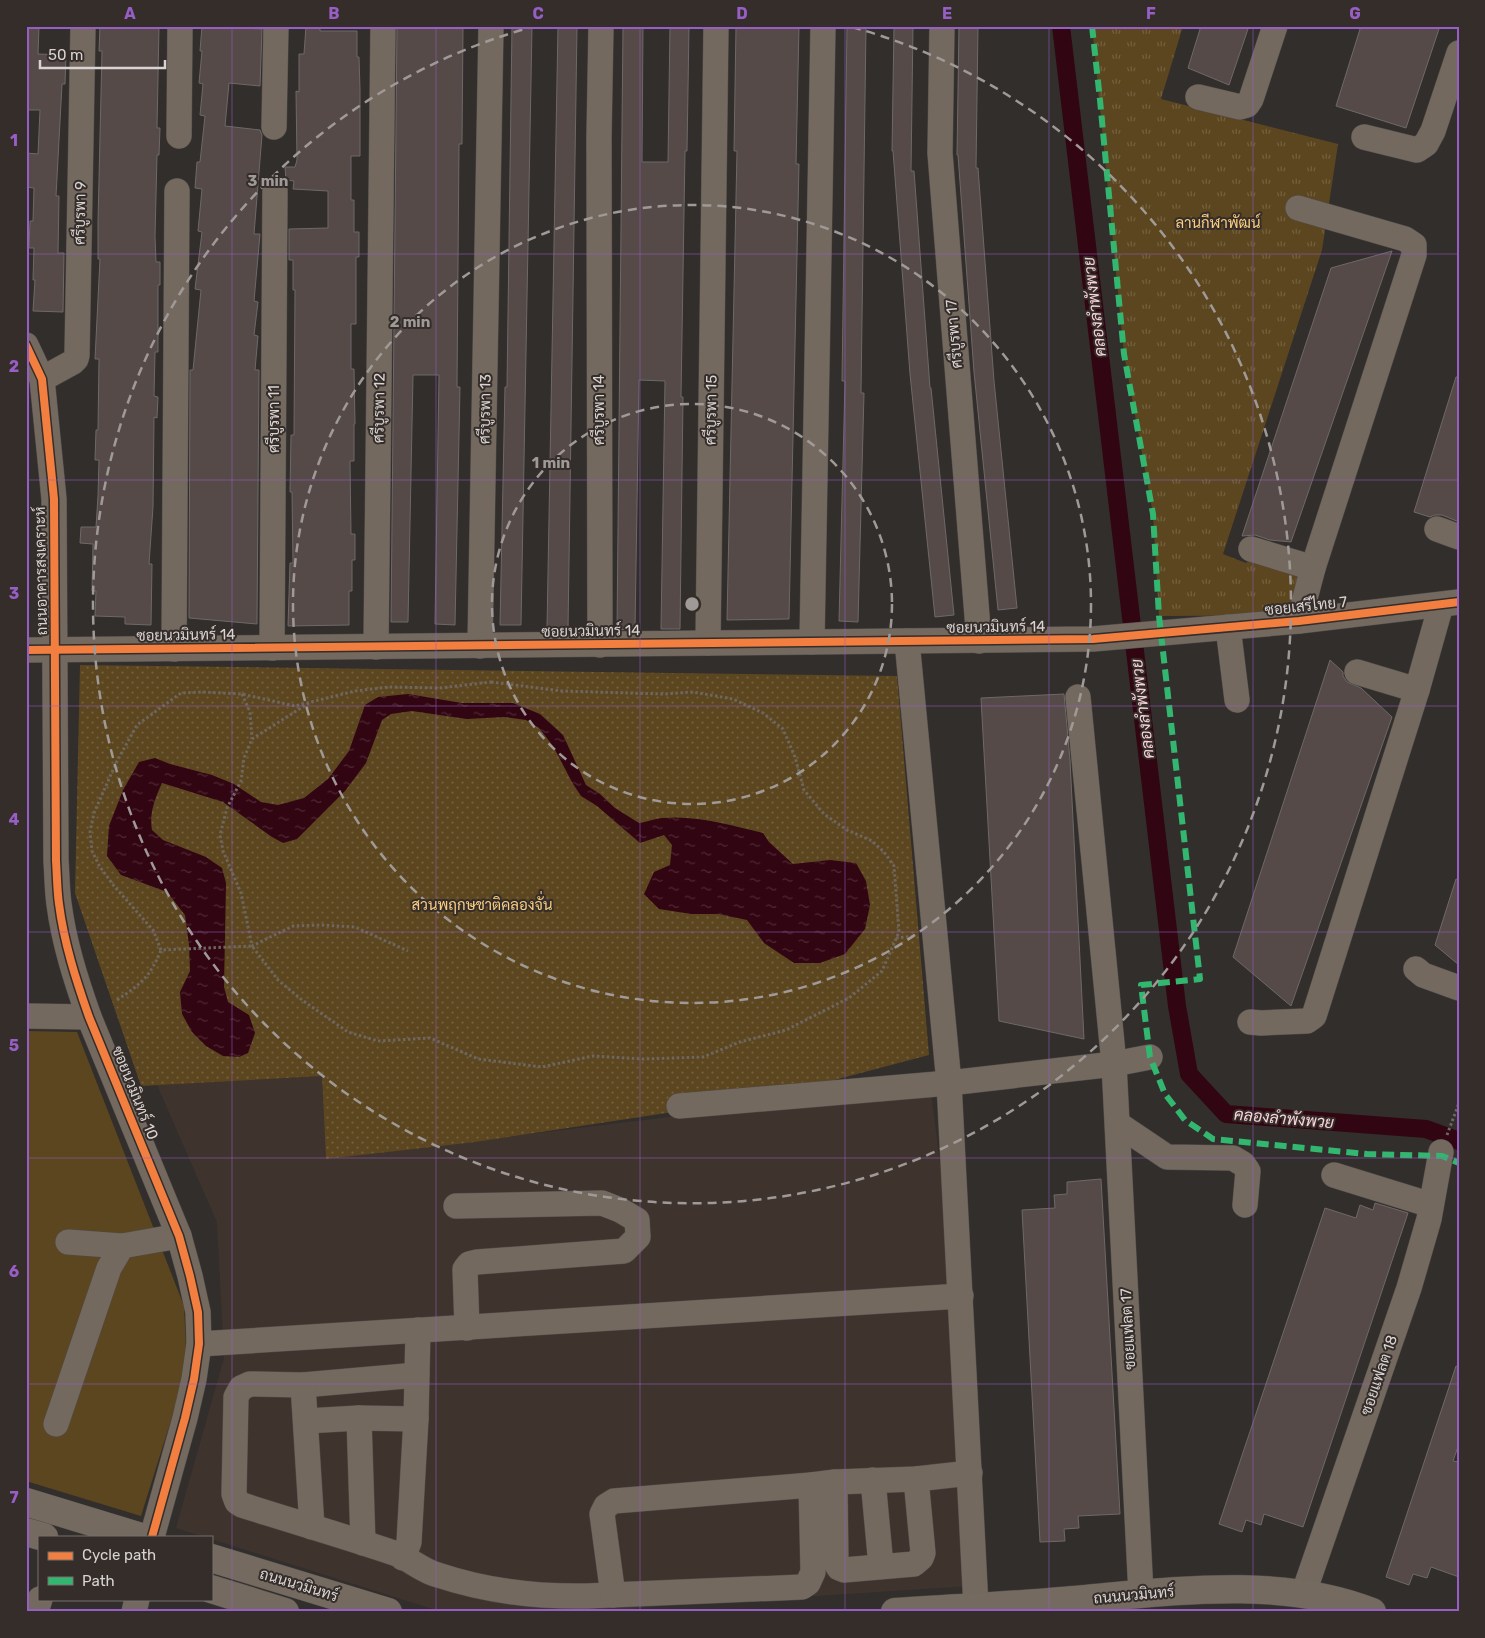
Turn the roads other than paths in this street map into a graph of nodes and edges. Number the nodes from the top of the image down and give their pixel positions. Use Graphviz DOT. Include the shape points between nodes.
graph roads {
  1 [pos="83,26"];
  2 [pos="180,26"];
  3 [pos="276,26"];
  4 [pos="383,26"];
  5 [pos="491,26"];
  6 [pos="601,26"];
  7 [pos="716,26"];
  8 [pos="823,26"];
  9 [pos="942,26"];
  10 [pos="1276,26"];
  11 [pos="1459,53"];
  12 [pos="1198,97"];
  13 [pos="274,127"];
  14 [pos="179,136"];
  15 [pos="1364,136"];
  16 [pos="178,191"];
  17 [pos="275,191"];
  18 [pos="1298,208"];
  19 [pos="26,345"];
  20 [pos="42,379"];
  21 [pos="1251,549"];
  22 [pos="1313,568"];
  23 [pos="1450,603"];
  24 [pos="1299,621"];
  25 [pos="1228,627"];
  26 [pos="1155,635"];
  27 [pos="979,640"];
  28 [pos="907,641"];
  29 [pos="812,642"];
  30 [pos="600,644"];
  31 [pos="708,644"];
  32 [pos="480,646"];
  33 [pos="376,647"];
  34 [pos="272,648"];
  35 [pos="174,649"];
  36 [pos="26,650"];
  37 [pos="56,650"];
  38 [pos="1358,672"];
  39 [pos="1417,690"];
  40 [pos="1078,697"];
  41 [pos="1237,700"];
  42 [pos="1416,968"];
  43 [pos="1459,988"];
  44 [pos="26,1016"];
  45 [pos="89,1017"];
  46 [pos="1250,1022"];
  47 [pos="1150,1057"];
  48 [pos="1114,1064"];
  49 [pos="949,1083"];
  50 [pos="679,1106"];
  51 [pos="1118,1124"];
  52 [pos="1441,1152"];
  53 [pos="1334,1175"];
  54 [pos="1245,1205"];
  55 [pos="1431,1205"];
  56 [pos="456,1206"];
  57 [pos="179,1236"];
  58 [pos="68,1242"];
  59 [pos="122,1246"];
  60 [pos="961,1296"];
  61 [pos="467,1328"];
  62 [pos="418,1330"];
  63 [pos="199,1344"];
  64 [pos="417,1375"];
  65 [pos="303,1385"];
  66 [pos="359,1418"];
  67 [pos="416,1419"];
  68 [pos="306,1421"];
  69 [pos="56,1424"];
  70 [pos="970,1473"];
  71 [pos="916,1479"];
  72 [pos="873,1480"];
  73 [pos="823,1484"];
  74 [pos="26,1502"];
  75 [pos="312,1527"];
  76 [pos="26,1532"];
  77 [pos="40,1536"];
  78 [pos="138,1536"];
  79 [pos="152,1536"];
  80 [pos="363,1542"];
  81 [pos="212,1558"];
  82 [pos="403,1558"];
  83 [pos="881,1566"];
  84 [pos="212,1589"];
  85 [pos="1141,1594"];
  86 [pos="613,1595"];
  87 [pos="1303,1595"];
  88 [pos="40,1600"];
  89 [pos="249,1606"];
  90 [pos="976,1607"];
  91 [pos="36,1612"];
  92 [pos="285,1612"];
  93 [pos="388,1612"];
  94 [pos="895,1612"];
  95 [pos="1372,1612"];
  1 -- 20 [label="street, ศรีบูรพา 9" via="77,355 73,362"];
  2 -- 14 [label="street"];
  3 -- 13 [label="street"];
  4 -- 33 [label="street, ศรีบูรพา 12"];
  5 -- 32 [label="street, ศรีบูรพา 13"];
  6 -- 30 [label="street, ศรีบูรพา 14"];
  7 -- 31 [label="street, ศรีบูรพา 15"];
  8 -- 29 [label="street"];
  9 -- 27 [label="street, ศรีบูรพา 17" via="940,153"];
  10 -- 12 [label="street" via="1247,105 1240,108"];
  11 -- 15 [label="street" via="1426,144 1417,150"];
  16 -- 35 [label="street"];
  17 -- 34 [label="street, ศรีบูรพา 11"];
  18 -- 22 [label="street" via="1405,239 1414,245 1414,255"];
  19 -- 20 [label="street, ถนนอาคารสงเคราะห์"];
  20 -- 37 [label="street, ถนนอาคารสงเคราะห์" via="54,499"];
  21 -- 22 [label="street"];
  22 -- 24 [label="street"];
  23 -- 24 [label="street, ซอยเสรีไทย 7"];
  23 -- 39 [label="street"];
  24 -- 25 [label="street, ซอยเสรีไทย 7"];
  25 -- 26 [label="street, ซอยเสรีไทย 7"];
  25 -- 41 [label="street"];
  26 -- 27 [label="street, ซอยนวมินทร์ 14"];
  27 -- 28 [label="street, ซอยนวมินทร์ 14"];
  28 -- 29 [label="street, ซอยนวมินทร์ 14"];
  28 -- 49 [label="street"];
  29 -- 31 [label="street, ซอยนวมินทร์ 14"];
  30 -- 31 [label="street, ซอยนวมินทร์ 14"];
  30 -- 32 [label="street, ซอยนวมินทร์ 14"];
  32 -- 33 [label="street, ซอยนวมินทร์ 14"];
  33 -- 34 [label="street, ซอยนวมินทร์ 14"];
  34 -- 35 [label="street, ซอยนวมินทร์ 14"];
  35 -- 37 [label="street, ซอยนวมินทร์ 14"];
  36 -- 37 [label="street, ซอยนวมินทร์ 14"];
  37 -- 45 [label="street, ซอยนวมินทร์ 10" via="56,861 59,903 66,945"];
  38 -- 39 [label="street"];
  39 -- 46 [label="street" via="1314,1016 1306,1021"];
  40 -- 48 [label="street, ซอยแฟลต 17"];
  42 -- 43 [label="street" via="1423,975"];
  44 -- 45 [label="street"];
  45 -- 57 [label="street, ซอยนวมินทร์ 10"];
  47 -- 48 [label="street"];
  48 -- 49 [label="street"];
  48 -- 51 [label="street, ซอยแฟลต 17"];
  49 -- 50 [label="street"];
  49 -- 60 [label="street"];
  51 -- 54 [label="street" via="1167,1157 1238,1160 1248,1171"];
  51 -- 85 [label="street, ซอยแฟลต 17"];
  52 -- 55 [label="street, ซอยแฟลต 18"];
  53 -- 55 [label="street"];
  55 -- 87 [label="street, ซอยแฟลต 18" via="1409,1288"];
  56 -- 61 [label="street" via="602,1203 637,1220 638,1238 624,1250 469,1264 465,1269"];
  57 -- 59 [label="street"];
  57 -- 63 [label="street, ซอยนวมินทร์ 10" via="198,1312"];
  58 -- 59 [label="street"];
  59 -- 69 [label="street" via="109,1268"];
  60 -- 61 [label="street"];
  60 -- 70 [label="street"];
  61 -- 62 [label="street"];
  62 -- 63 [label="street"];
  62 -- 64 [label="street"];
  63 -- 79 [label="street, ซอยนวมินทร์ 10" via="186,1418"];
  64 -- 65 [label="street"];
  64 -- 67 [label="street"];
  65 -- 68 [label="street"];
  65 -- 75 [label="street" via="250,1384 238,1392 234,1494 242,1505"];
  66 -- 67 [label="street"];
  66 -- 68 [label="street"];
  66 -- 80 [label="street"];
  67 -- 82 [label="street" via="409,1542"];
  68 -- 75 [label="street"];
  70 -- 71 [label="street"];
  70 -- 90 [label="street"];
  71 -- 72 [label="street"];
  71 -- 83 [label="street" via="923,1554 914,1564"];
  72 -- 73 [label="street"];
  72 -- 83 [label="street"];
  73 -- 83 [label="street" via="839,1568"];
  73 -- 86 [label="street" via="813,1572 802,1587"];
  73 -- 86 [label="street" via="614,1501 602,1514"];
  74 -- 78 [label="main road"];
  75 -- 80 [label="street"];
  76 -- 77 [label="main road"];
  80 -- 82 [label="street"];
  81 -- 93 [label="main road, ถนนนวมินทร์"];
  82 -- 86 [label="street" via="436,1575 508,1592 558,1596"];
  84 -- 89 [label="main road, ถนนนวมินทร์"];
  85 -- 87 [label="main road, ถนนนวมินทร์" via="1247,1589"];
  85 -- 90 [label="main road, ถนนนวมินทร์"];
  87 -- 95 [label="main road, ถนนนวมินทร์"];
  88 -- 91 [label="street"];
  89 -- 92 [label="main road, ถนนนวมินทร์"];
  90 -- 94 [label="main road, ถนนนวมินทร์"];
}
